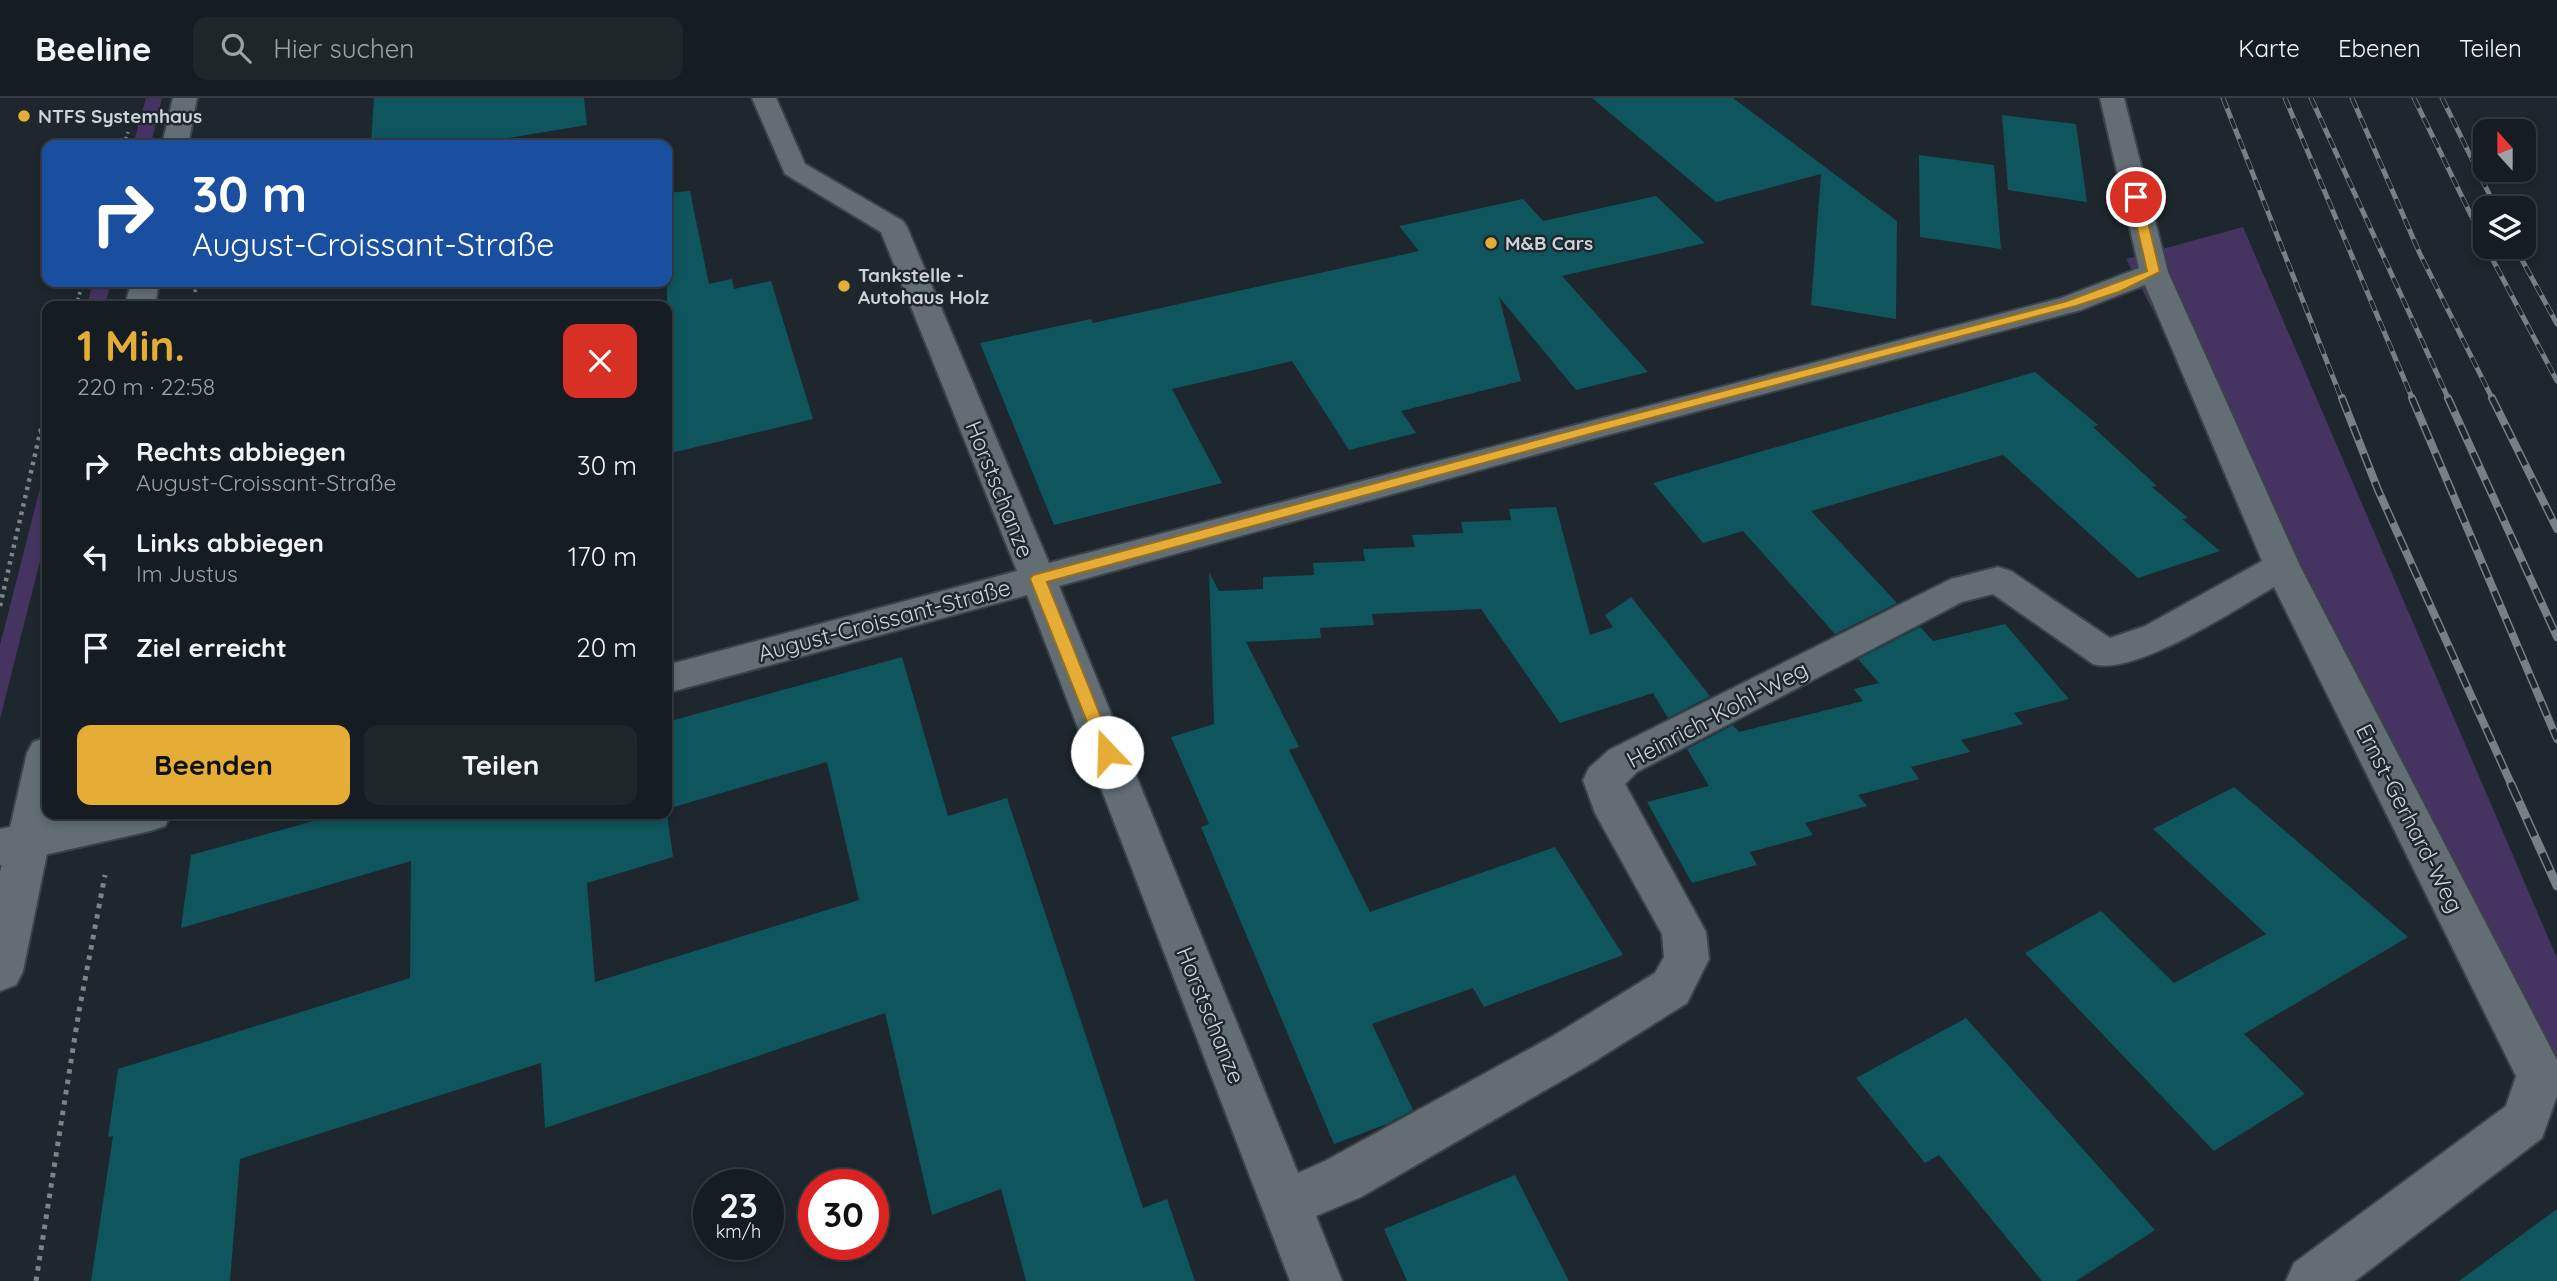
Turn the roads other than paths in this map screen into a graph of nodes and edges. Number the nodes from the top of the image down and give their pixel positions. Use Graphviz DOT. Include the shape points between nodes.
graph roads {
  1 [pos="185,98"];
  2 [pos="764,98"];
  3 [pos="2112,98"];
  4 [pos="176,140"];
  5 [pos="2154,272"];
  6 [pos="2281,566"];
  7 [pos="1038,579"];
  8 [pos="672,677"];
  9 [pos="42,767"];
  10 [pos="127,819"];
  11 [pos="14,844"];
  12 [pos="0,971"];
  13 [pos="1285,1204"];
  14 [pos="1316,1281"];
  15 [pos="2312,1281"];
  1 -- 4 [label="street"];
  2 -- 7 [label="street, Horstschanze" via="794,168 893,227"];
  3 -- 5 [label="street, Ernst-Gerhard-Weg"];
  5 -- 6 [label="street, Ernst-Gerhard-Weg"];
  5 -- 7 [label="street, August-Croissant-Straße" via="2071,304"];
  6 -- 13 [label="street, Heinrich-Kohl-Weg" via="2158,636 2106,654 1998,580 1951,592 1623,761 1603,779 1610,801 1684,932 1688,959 1671,988 1570,1051 1343,1179"];
  6 -- 15 [label="street, Ernst-Gerhard-Weg" via="2540,1075 2525,1121"];
  7 -- 8 [label="street, August-Croissant-Straße"];
  7 -- 13 [label="street, Horstschanze"];
  9 -- 11 [label="street"];
  10 -- 11 [label="street"];
  11 -- 12 [label="street"];
  13 -- 14 [label="street, Horstschanze"];
}
